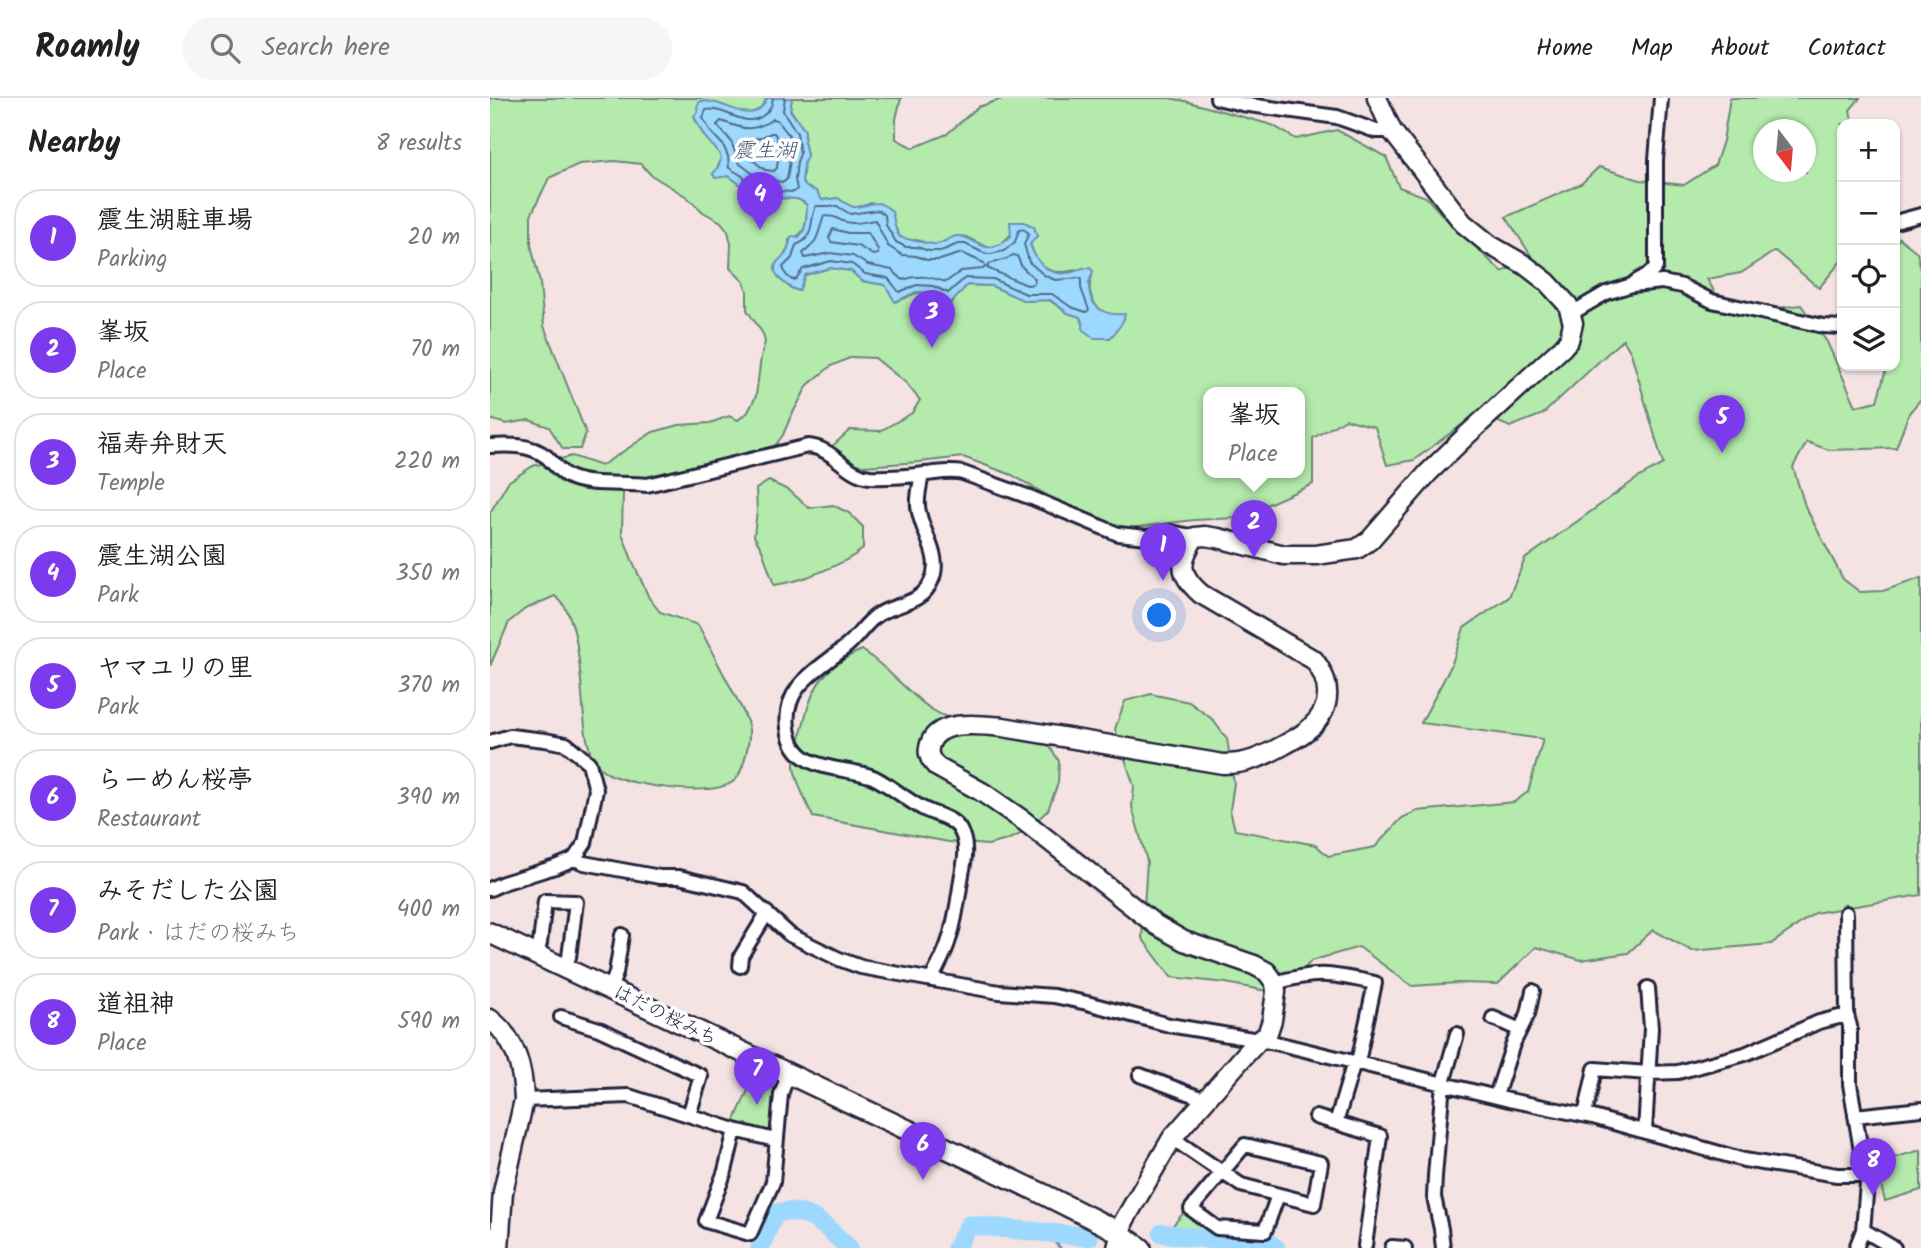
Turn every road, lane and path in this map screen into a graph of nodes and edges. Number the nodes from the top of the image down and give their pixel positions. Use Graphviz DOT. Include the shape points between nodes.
graph roads {
  1 [pos="1217,98"];
  2 [pos="1377,98"];
  3 [pos="1661,98"];
  4 [pos="1392,131"];
  5 [pos="1921,215"];
  6 [pos="1900,221"];
  7 [pos="1632,285"];
  8 [pos="1572,313"];
  9 [pos="1837,327"];
  10 [pos="490,446"];
  11 [pos="922,475"];
  12 [pos="1195,537"];
  13 [pos="490,742"];
  14 [pos="574,859"];
  15 [pos="490,890"];
  16 [pos="767,912"];
  17 [pos="1846,913"];
  18 [pos="490,933"];
  19 [pos="622,935"];
  20 [pos="537,955"];
  21 [pos="738,959"];
  22 [pos="565,968"];
  23 [pos="931,980"];
  24 [pos="1275,983"];
  25 [pos="1648,988"];
  26 [pos="610,990"];
  27 [pos="1533,991"];
  28 [pos="1847,1015"];
  29 [pos="561,1017"];
  30 [pos="1493,1018"];
  31 [pos="490,1019"];
  32 [pos="1520,1030"];
  33 [pos="1457,1034"];
  34 [pos="1258,1041"];
  35 [pos="1356,1062"];
  36 [pos="1147,1073"];
  37 [pos="1648,1073"];
  38 [pos="788,1075"];
  39 [pos="1443,1083"];
  40 [pos="1496,1097"];
  41 [pos="524,1100"];
  42 [pos="1206,1100"];
  43 [pos="1921,1109"];
  44 [pos="689,1115"];
  45 [pos="1586,1115"];
  46 [pos="1856,1116"];
  47 [pos="1316,1117"];
  48 [pos="1336,1123"];
  49 [pos="735,1130"];
  50 [pos="1645,1132"];
  51 [pos="1171,1138"];
  52 [pos="775,1140"];
  53 [pos="1221,1172"];
  54 [pos="1865,1175"];
  55 [pos="1278,1195"];
  56 [pos="1863,1230"];
  57 [pos="1119,1240"];
  58 [pos="1365,1247"];
  59 [pos="499,1248"];
  60 [pos="1141,1248"];
  61 [pos="1443,1248"];
  62 [pos="1856,1248"];
  63 [pos="1894,1248"];
  1 -- 4 [label="street" via="1338,117 1376,131"];
  2 -- 4 [label="street"];
  3 -- 7 [label="street" via="1655,176 1656,267"];
  4 -- 8 [label="street" via="1463,223 1547,282"];
  5 -- 6 [label="street"];
  7 -- 8 [label="street" via="1606,293"];
  7 -- 9 [label="street" via="1671,283 1712,301"];
  8 -- 12 [label="street" via="1572,331 1563,347 1466,435 1357,549 1283,555 1218,538"];
  10 -- 11 [label="street" via="529,447 567,476 594,484 647,485 808,446 832,454 860,475"];
  11 -- 12 [label="street" via="963,473 1118,534 1147,537 1170,532"];
  11 -- 23 [label="street" via="918,505 936,568 931,583 922,596 868,622 809,676 788,704 788,730 804,757 823,767 876,779 958,827 966,849 956,911 946,949"];
  12 -- 24 [label="street" via="1184,555 1183,572 1189,583 1314,660 1323,671 1326,705 1311,727 1261,758 1241,764 976,725 936,733 928,755 937,767 1024,821 1156,925 1184,941 1254,965"];
  13 -- 14 [label="street" via="510,736 566,744 589,763 596,790 585,843"];
  14 -- 15 [label="street"];
  14 -- 16 [label="street" via="743,892"];
  16 -- 21 [label="street"];
  16 -- 23 [label="street" via="790,935 839,959"];
  17 -- 28 [label="street"];
  18 -- 20 [label="main road, はだの桜みち"];
  19 -- 26 [label="street"];
  20 -- 22 [label="main road, はだの桜みち"];
  20 -- 22 [label="street" via="545,901 576,902"];
  22 -- 26 [label="main road, はだの桜みち"];
  23 -- 34 [label="street" via="1054,996 1169,1025"];
  24 -- 34 [label="street" via="1272,1020 1267,1035"];
  24 -- 35 [label="street" via="1321,973 1375,983"];
  25 -- 37 [label="street"];
  26 -- 38 [label="main road, はだの桜みち"];
  27 -- 32 [label="street"];
  28 -- 37 [label="street" via="1745,1054 1678,1072"];
  28 -- 46 [label="street"];
  29 -- 44 [label="street" via="599,1028 701,1076"];
  30 -- 32 [label="street"];
  31 -- 41 [label="street" via="515,1051"];
  32 -- 40 [label="street"];
  33 -- 39 [label="street"];
  34 -- 35 [label="street"];
  34 -- 42 [label="street"];
  35 -- 39 [label="street"];
  35 -- 48 [label="street"];
  36 -- 42 [label="street"];
  37 -- 45 [label="street" via="1595,1069"];
  37 -- 50 [label="street"];
  38 -- 52 [label="street"];
  38 -- 57 [label="main road, はだの桜みち" via="1039,1192"];
  39 -- 40 [label="street"];
  39 -- 61 [label="street" via="1434,1198"];
  40 -- 45 [label="street"];
  41 -- 44 [label="street" via="629,1096"];
  41 -- 59 [label="street" via="503,1192"];
  42 -- 51 [label="street"];
  43 -- 46 [label="street"];
  44 -- 49 [label="street"];
  45 -- 50 [label="street"];
  46 -- 54 [label="street"];
  47 -- 48 [label="street"];
  48 -- 58 [label="street" via="1380,1136"];
  49 -- 52 [label="street"];
  49 -- 52 [label="street" via="706,1221 750,1234 773,1182"];
  50 -- 54 [label="street" via="1744,1160 1818,1173"];
  51 -- 53 [label="street"];
  51 -- 57 [label="street" via="1124,1221"];
  53 -- 55 [label="street" via="1241,1185"];
  53 -- 55 [label="street" via="1191,1209 1217,1228 1265,1231"];
  53 -- 55 [label="street" via="1245,1145 1321,1163 1314,1204"];
  54 -- 56 [label="street"];
  56 -- 62 [label="street"];
  56 -- 63 [label="street"];
  57 -- 60 [label="main road, はだの桜みち"];
}
